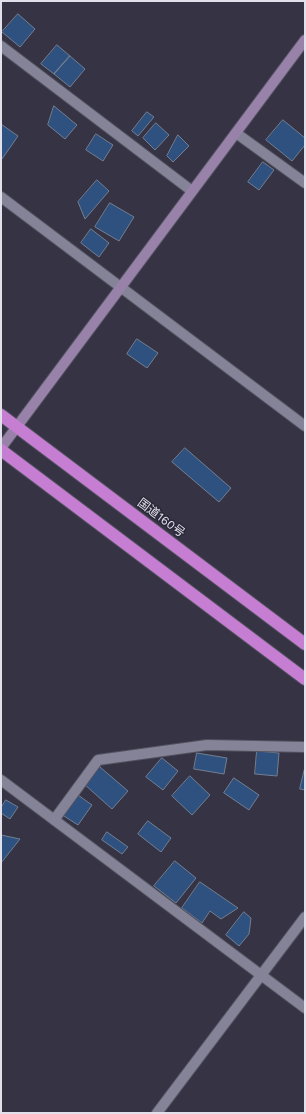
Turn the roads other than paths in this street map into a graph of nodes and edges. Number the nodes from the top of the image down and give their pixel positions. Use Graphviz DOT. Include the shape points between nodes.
graph roads {
  1 [pos="305,40"];
  2 [pos="1,46"];
  3 [pos="236,133"];
  4 [pos="305,183"];
  5 [pos="192,191"];
  6 [pos="1,197"];
  7 [pos="121,287"];
  8 [pos="1,415"];
  9 [pos="305,426"];
  10 [pos="16,427"];
  11 [pos="1,449"];
  12 [pos="305,644"];
  13 [pos="305,679"];
  14 [pos="305,747"];
  15 [pos="1,780"];
  16 [pos="54,820"];
  17 [pos="305,917"];
  18 [pos="261,975"];
  19 [pos="305,1008"];
  20 [pos="157,1113"];
  1 -- 3 [label="street"];
  2 -- 5 [label="street"];
  3 -- 4 [label="street"];
  3 -- 5 [label="street"];
  5 -- 7 [label="street"];
  6 -- 7 [label="street"];
  7 -- 9 [label="street"];
  7 -- 10 [label="street"];
  8 -- 10 [label="highway, 国道160号"];
  10 -- 11 [label="street"];
  10 -- 12 [label="highway, 国道160号"];
  11 -- 13 [label="highway"];
  14 -- 16 [label="street" via="207,745 98,760"];
  15 -- 16 [label="street"];
  16 -- 18 [label="street"];
  17 -- 18 [label="street"];
  18 -- 19 [label="street"];
  18 -- 20 [label="street"];
}
